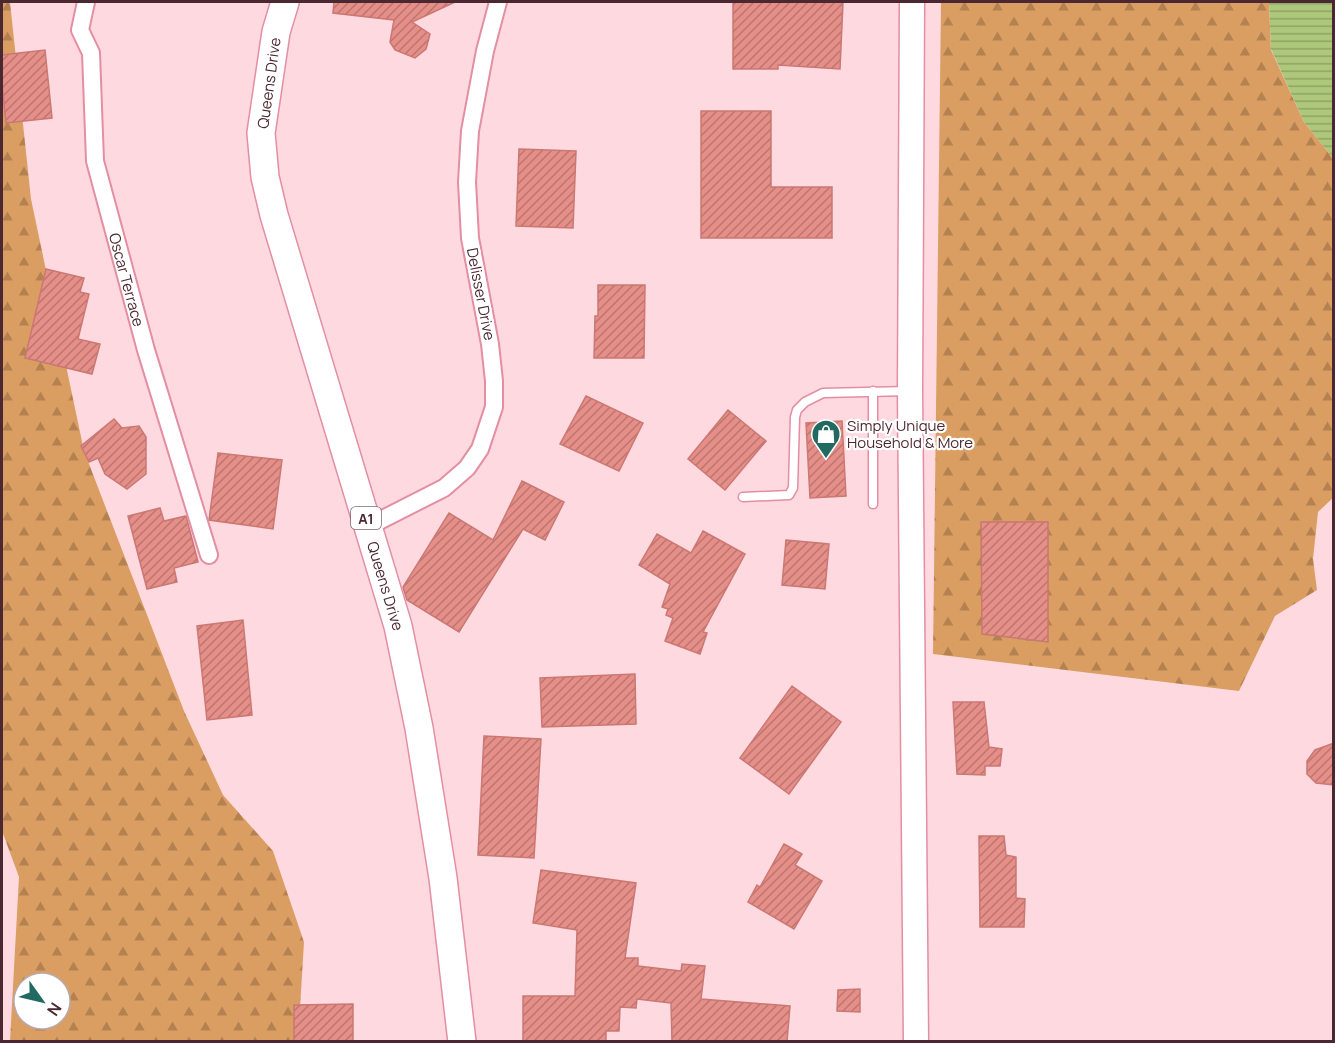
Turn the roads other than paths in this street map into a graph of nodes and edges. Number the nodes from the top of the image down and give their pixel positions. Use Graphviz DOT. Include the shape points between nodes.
graph roads {
  1 [pos="86,2"];
  2 [pos="285,2"];
  3 [pos="498,2"];
  4 [pos="912,2"];
  5 [pos="873,391"];
  6 [pos="910,391"];
  7 [pos="743,497"];
  8 [pos="873,504"];
  9 [pos="369,526"];
  10 [pos="209,555"];
  11 [pos="916,1040"];
  12 [pos="462,1041"];
  1 -- 10 [label="street, Oscar Terrace" via="80,30 91,53 95,161 146,350"];
  2 -- 9 [label="main road, Queens Drive / A1" via="276,32 261,133 265,177"];
  3 -- 9 [label="street, Delisser Drive" via="470,131 467,182 470,238 490,344 494,407 480,449 467,468 444,488"];
  4 -- 6 [label="main road"];
  5 -- 6 [label="lane"];
  5 -- 7 [label="lane" via="823,393 805,402 795,417 793,488 789,495"];
  5 -- 8 [label="lane"];
  6 -- 11 [label="main road"];
  9 -- 12 [label="main road, Queens Drive / A1" via="398,626 419,728 443,878"];
}
